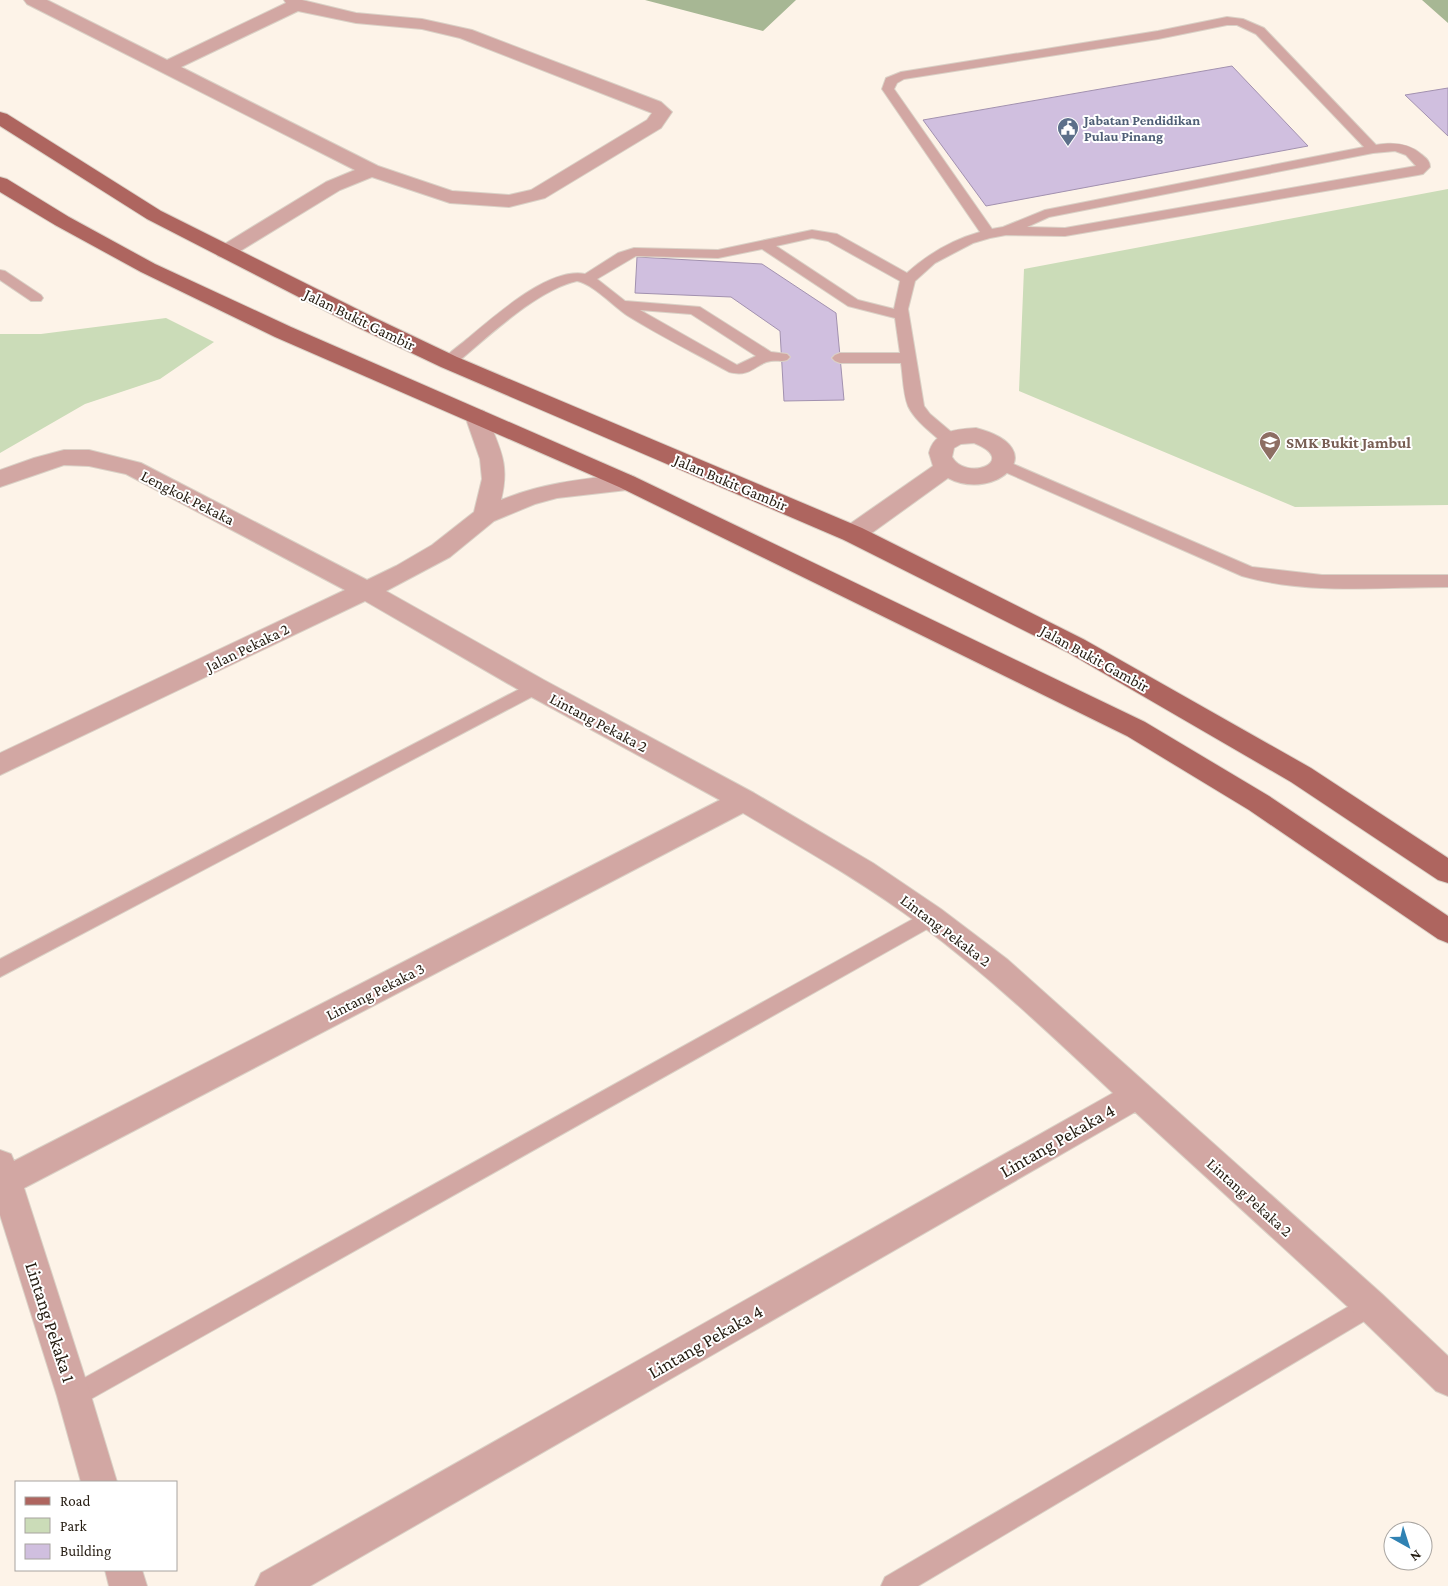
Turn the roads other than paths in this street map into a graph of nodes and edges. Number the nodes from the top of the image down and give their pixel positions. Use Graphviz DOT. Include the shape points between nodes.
graph roads {
  1 [pos="33,0"];
  2 [pos="295,2"];
  3 [pos="167,66"];
  4 [pos="0,118"];
  5 [pos="1372,149"];
  6 [pos="372,170"];
  7 [pos="0,183"];
  8 [pos="1006,231"];
  9 [pos="988,234"];
  10 [pos="764,244"];
  11 [pos="233,256"];
  12 [pos="0,274"];
  13 [pos="587,279"];
  14 [pos="908,279"];
  15 [pos="36,298"];
  16 [pos="621,305"];
  17 [pos="902,315"];
  18 [pos="840,358"];
  19 [pos="907,358"];
  20 [pos="449,362"];
  21 [pos="476,416"];
  22 [pos="950,440"];
  23 [pos="1004,464"];
  24 [pos="946,468"];
  25 [pos="0,479"];
  26 [pos="627,482"];
  27 [pos="485,515"];
  28 [pos="853,534"];
  29 [pos="1448,581"];
  30 [pos="364,590"];
  31 [pos="535,687"];
  32 [pos="0,765"];
  33 [pos="744,800"];
  34 [pos="1448,872"];
  35 [pos="931,917"];
  36 [pos="1448,931"];
  37 [pos="0,969"];
  38 [pos="1136,1095"];
  39 [pos="2,1168"];
  40 [pos="1370,1305"];
  41 [pos="1448,1379"];
  42 [pos="74,1396"];
  43 [pos="99,1481"];
  44 [pos="124,1571"];
  45 [pos="128,1586"];
  46 [pos="274,1586"];
  47 [pos="894,1586"];
  1 -- 3 [label="street"];
  2 -- 3 [label="street"];
  2 -- 6 [label="street" via="356,18 422,24 466,34 654,106 662,112 654,124 538,194 510,201 450,198"];
  3 -- 6 [label="street"];
  4 -- 11 [label="main road, Jalan Bukit Gambir" via="154,215"];
  5 -- 8 [label="lane" via="1045,214"];
  5 -- 8 [label="lane" via="1404,148 1423,163 1423,167 1418,171 1065,232"];
  5 -- 9 [label="lane" via="1260,31 1239,22 1227,21 901,76 891,81 888,88"];
  6 -- 11 [label="street" via="346,194"];
  7 -- 21 [label="main road" via="148,268 282,332"];
  8 -- 9 [label="lane"];
  9 -- 14 [label="lane" via="968,240 930,260"];
  10 -- 13 [label="lane" via="718,254 634,252"];
  10 -- 14 [label="lane" via="806,235 832,237"];
  10 -- 17 [label="lane" via="853,303"];
  11 -- 20 [label="main road, Jalan Bukit Gambir"];
  12 -- 15 [label="lane"];
  13 -- 16 [label="lane"];
  13 -- 20 [label="lane" via="567,278 537,294"];
  14 -- 17 [label="lane"];
  16 -- 16 [label="lane" via="734,368 741,370 774,356 695,310"];
  17 -- 19 [label="lane"];
  18 -- 19 [label="lane"];
  19 -- 22 [label="lane" via="916,406 924,418"];
  20 -- 28 [label="main road, Jalan Bukit Gambir"];
  21 -- 26 [label="main road"];
  21 -- 27 [label="street" via="492,459 494,479"];
  22 -- 23 [label="street" via="976,435 990,439 1001,446"];
  22 -- 24 [label="street" via="940,453"];
  23 -- 24 [label="street" via="996,472 971,477"];
  23 -- 29 [label="lane" via="1248,572 1302,580"];
  24 -- 28 [label="street"];
  25 -- 30 [label="street, Lengkok Pekaka" via="64,457 89,458 133,468"];
  26 -- 27 [label="street, Jalan Pekaka 2" via="557,490"];
  26 -- 36 [label="main road" via="1136,729 1259,803"];
  27 -- 30 [label="street, Jalan Pekaka 2" via="441,551 406,572"];
  28 -- 34 [label="main road, Jalan Bukit Gambir" via="1076,646 1301,775"];
  30 -- 31 [label="street, Lintang Pekaka 2"];
  30 -- 32 [label="street, Jalan Pekaka 2"];
  31 -- 33 [label="street, Lintang Pekaka 2"];
  31 -- 37 [label="lane"];
  33 -- 35 [label="street, Lintang Pekaka 2" via="863,871"];
  33 -- 39 [label="street, Lintang Pekaka 3"];
  35 -- 38 [label="street, Lintang Pekaka 2" via="997,968"];
  35 -- 42 [label="lane"];
  38 -- 40 [label="street, Lintang Pekaka 2"];
  38 -- 46 [label="street, Lintang Pekaka 4"];
  39 -- 42 [label="street, Lintang Pekaka 1"];
  40 -- 41 [label="street, Lintang Pekaka 2"];
  40 -- 47 [label="lane"];
  42 -- 43 [label="street, Lintang Pekaka 1"];
  44 -- 45 [label="street"];
}
